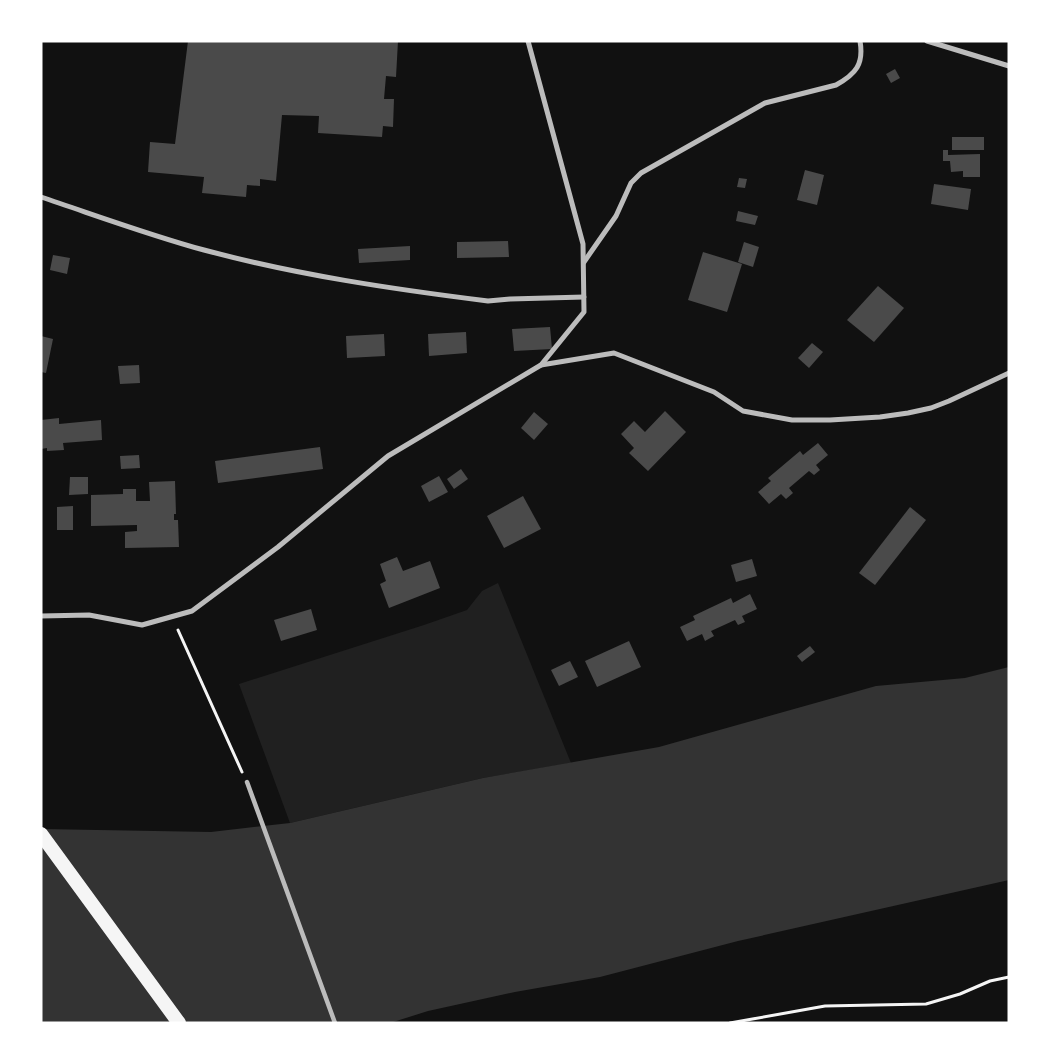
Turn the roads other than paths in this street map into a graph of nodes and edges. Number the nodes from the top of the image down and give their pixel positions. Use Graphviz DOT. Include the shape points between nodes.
graph roads {
  1 [pos="528,41"];
  2 [pos="860,41"];
  3 [pos="927,41"];
  4 [pos="1009,66"];
  5 [pos="41,197"];
  6 [pos="584,262"];
  7 [pos="584,297"];
  8 [pos="541,365"];
  9 [pos="1009,372"];
  10 [pos="41,616"];
  11 [pos="247,782"];
  12 [pos="41,834"];
  13 [pos="179,1023"];
  14 [pos="336,1023"];
  1 -- 6 [label="street" via="583,244"];
  2 -- 6 [label="street" via="860,60 846,80 765,104 641,173 631,183 616,216"];
  3 -- 4 [label="street"];
  5 -- 7 [label="street" via="203,250 283,270 488,301"];
  6 -- 7 [label="street"];
  7 -- 8 [label="street" via="584,312"];
  8 -- 9 [label="street" via="614,353 714,392 743,412 792,420 908,414 949,402"];
  8 -- 10 [label="street" via="388,456 278,547 192,611 142,625 89,615"];
  11 -- 14 [label="street"];
  12 -- 13 [label="highway"];
}
